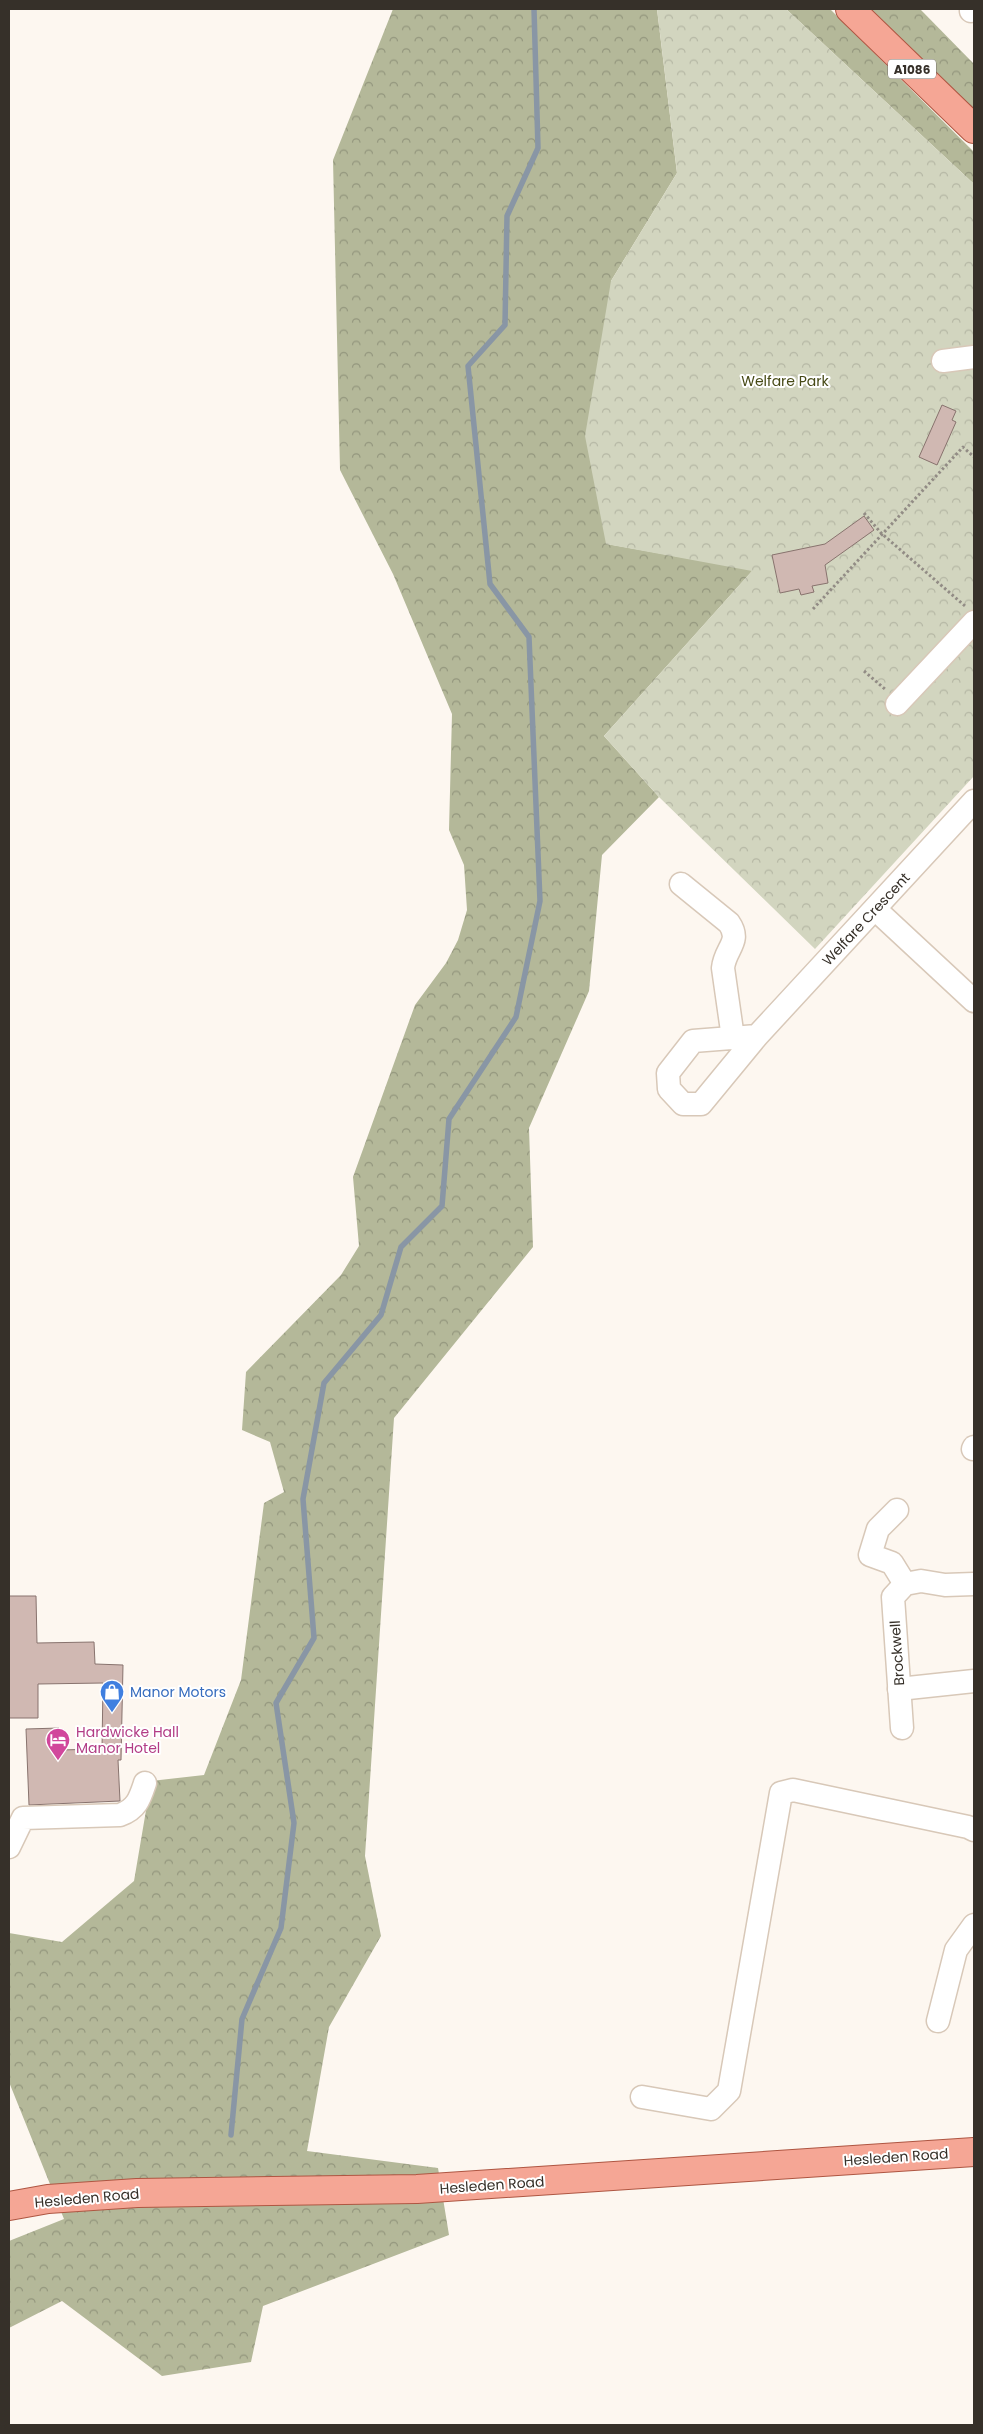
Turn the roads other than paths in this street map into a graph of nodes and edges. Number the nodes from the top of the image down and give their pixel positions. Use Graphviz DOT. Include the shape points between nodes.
graph roads {
  1 [pos="850,9"];
  2 [pos="974,129"];
  3 [pos="974,357"];
  4 [pos="943,361"];
  5 [pos="970,614"];
  6 [pos="899,702"];
  7 [pos="972,808"];
  8 [pos="681,884"];
  9 [pos="875,908"];
  10 [pos="974,1001"];
  11 [pos="757,1036"];
  12 [pos="732,1038"];
  13 [pos="897,1510"];
  14 [pos="905,1584"];
  15 [pos="974,1584"];
  16 [pos="974,1681"];
  17 [pos="899,1689"];
  18 [pos="902,1728"];
  19 [pos="145,1782"];
  20 [pos="974,1830"];
  21 [pos="9,1847"];
  22 [pos="974,1926"];
  23 [pos="938,2021"];
  24 [pos="642,2097"];
  25 [pos="974,2152"];
  26 [pos="9,2206"];
  1 -- 2 [label="main road, A1086"];
  3 -- 4 [label="street"];
  5 -- 6 [label="street"];
  7 -- 9 [label="street, Welfare Crescent"];
  8 -- 12 [label="street" via="735,931 735,940 723,968"];
  9 -- 10 [label="street"];
  9 -- 11 [label="street, Welfare Crescent"];
  11 -- 12 [label="street, Welfare Crescent"];
  11 -- 12 [label="street, Welfare Crescent" via="701,1104 683,1104 669,1089 668,1072 693,1041"];
  13 -- 14 [label="street" via="878,1529 870,1555 892,1563"];
  14 -- 15 [label="street" via="921,1581 945,1585"];
  14 -- 17 [label="street, Brockwell" via="893,1597"];
  16 -- 17 [label="street"];
  17 -- 18 [label="street, Brockwell"];
  19 -- 21 [label="street" via="139,1802 120,1815 23,1818"];
  20 -- 24 [label="street" via="793,1790 781,1793 729,2091 711,2109"];
  22 -- 23 [label="street" via="956,1950"];
  25 -- 26 [label="main road, Hesleden Road" via="417,2189 137,2193 48,2199"];
}
